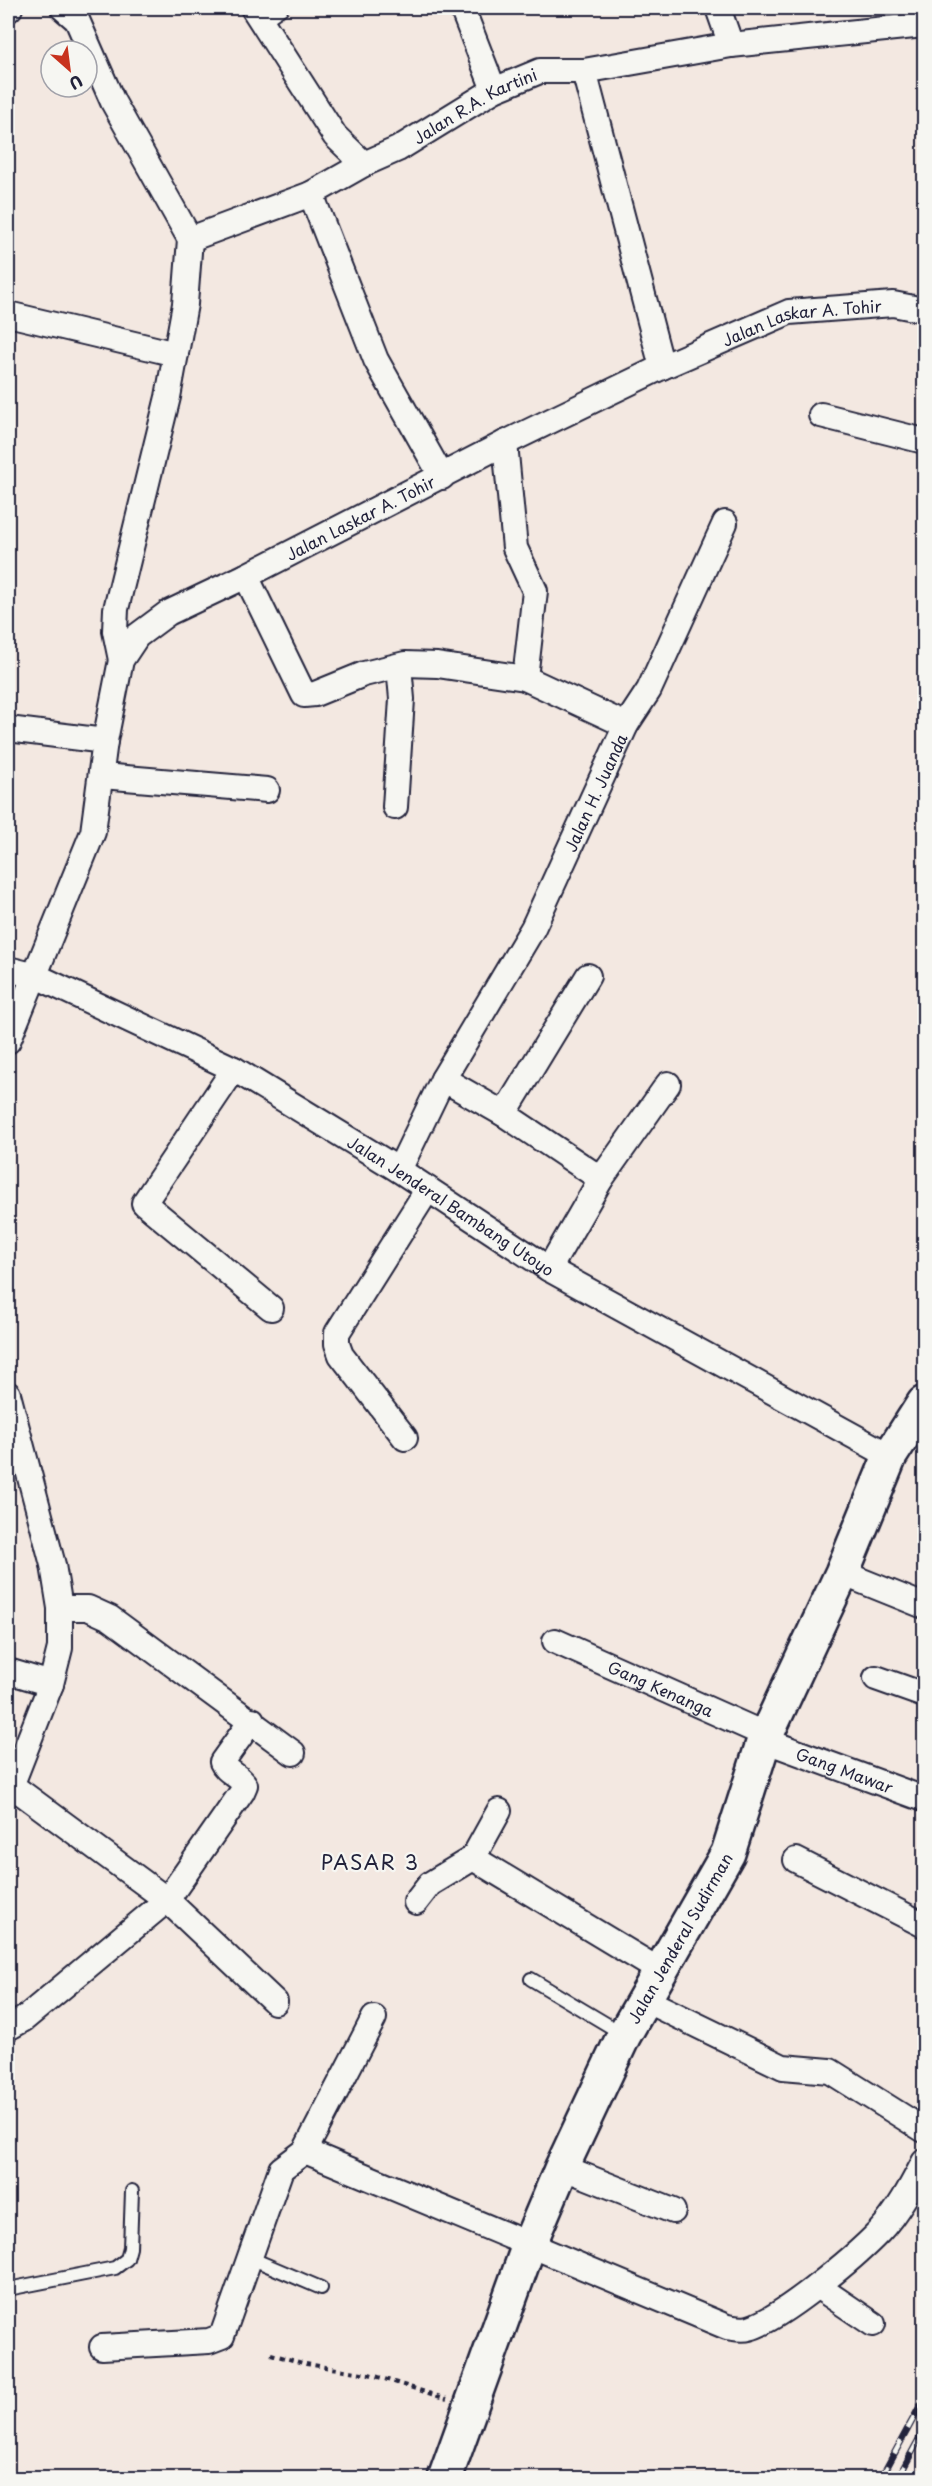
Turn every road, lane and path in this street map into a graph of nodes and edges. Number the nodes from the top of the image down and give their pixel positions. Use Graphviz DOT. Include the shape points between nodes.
graph roads {
  1 [pos="462,8"];
  2 [pos="718,8"];
  3 [pos="76,12"];
  4 [pos="266,12"];
  5 [pos="924,25"];
  6 [pos="731,45"];
  7 [pos="584,71"];
  8 [pos="494,90"];
  9 [pos="364,164"];
  10 [pos="311,194"];
  11 [pos="190,239"];
  12 [pos="924,310"];
  13 [pos="8,314"];
  14 [pos="176,354"];
  15 [pos="662,367"];
  16 [pos="821,415"];
  17 [pos="924,441"];
  18 [pos="505,443"];
  19 [pos="442,477"];
  20 [pos="724,523"];
  21 [pos="246,576"];
  22 [pos="121,660"];
  23 [pos="399,666"];
  24 [pos="525,678"];
  25 [pos="626,725"];
  26 [pos="8,729"];
  27 [pos="105,741"];
  28 [pos="102,776"];
  29 [pos="267,790"];
  30 [pos="395,807"];
  31 [pos="8,969"];
  32 [pos="36,976"];
  33 [pos="588,976"];
  34 [pos="8,1041"];
  35 [pos="234,1069"];
  36 [pos="443,1080"];
  37 [pos="668,1084"];
  38 [pos="504,1114"];
  39 [pos="399,1170"];
  40 [pos="601,1179"];
  41 [pos="428,1189"];
  42 [pos="549,1269"];
  43 [pos="271,1308"];
  44 [pos="8,1394"];
  45 [pos="924,1403"];
  46 [pos="405,1438"];
  47 [pos="890,1456"];
  48 [pos="842,1573"];
  49 [pos="924,1606"];
  50 [pos="60,1608"];
  51 [pos="555,1641"];
  52 [pos="8,1671"];
  53 [pos="876,1678"];
  54 [pos="51,1684"];
  55 [pos="924,1695"];
  56 [pos="252,1720"];
  57 [pos="765,1737"];
  58 [pos="293,1753"];
  59 [pos="9,1790"];
  60 [pos="924,1799"];
  61 [pos="499,1811"];
  62 [pos="473,1858"];
  63 [pos="796,1860"];
  64 [pos="167,1900"];
  65 [pos="416,1902"];
  66 [pos="924,1924"];
  67 [pos="662,1972"];
  68 [pos="531,1979"];
  69 [pos="645,2000"];
  70 [pos="274,2002"];
  71 [pos="374,2018"];
  72 [pos="8,2028"];
  73 [pos="624,2035"];
  74 [pos="924,2130"];
  75 [pos="305,2151"];
  76 [pos="924,2162"];
  77 [pos="562,2167"];
  78 [pos="132,2191"];
  79 [pos="673,2211"];
  80 [pos="530,2245"];
  81 [pos="248,2257"];
  82 [pos="817,2286"];
  83 [pos="321,2288"];
  84 [pos="8,2289"];
  85 [pos="873,2325"];
  86 [pos="102,2347"];
  87 [pos="271,2354"];
  88 [pos="470,2406"];
  89 [pos="445,2478"];
  1 -- 8 [label="street"];
  2 -- 6 [label="street"];
  3 -- 11 [label="street" via="113,102"];
  4 -- 9 [label="street" via="335,136"];
  5 -- 6 [label="street, Jalan R.A. Kartini"];
  6 -- 7 [label="street, Jalan R.A. Kartini"];
  7 -- 8 [label="street, Jalan R.A. Kartini" via="540,71"];
  7 -- 15 [label="street"];
  8 -- 9 [label="street, Jalan R.A. Kartini" via="398,149"];
  9 -- 10 [label="street, Jalan R.A. Kartini"];
  10 -- 11 [label="street, Jalan R.A. Kartini"];
  10 -- 19 [label="street" via="376,360"];
  11 -- 14 [label="street"];
  12 -- 15 [label="street, Jalan Laskar A. Tohir" via="893,304 789,312"];
  13 -- 14 [label="street"];
  14 -- 22 [label="street" via="119,595 115,620"];
  15 -- 18 [label="street, Jalan Laskar A. Tohir"];
  16 -- 17 [label="street"];
  18 -- 19 [label="street, Jalan Laskar A. Tohir"];
  18 -- 24 [label="street" via="515,548 535,591"];
  19 -- 21 [label="street, Jalan Laskar A. Tohir"];
  20 -- 25 [label="street" via="649,690"];
  21 -- 22 [label="street, Jalan Laskar A. Tohir" via="168,613 137,636"];
  21 -- 23 [label="street, Jalan H. Juanda" via="304,695"];
  22 -- 27 [label="street, Jalan Laskar A. Tohir"];
  23 -- 24 [label="street, Jalan H. Juanda" via="437,664"];
  23 -- 30 [label="street" via="402,699"];
  24 -- 25 [label="street, Jalan H. Juanda"];
  25 -- 36 [label="street, Jalan H. Juanda" via="533,928"];
  26 -- 27 [label="street"];
  27 -- 28 [label="street, Jalan Laskar A. Tohir"];
  28 -- 29 [label="street"];
  28 -- 32 [label="street, Jalan Laskar A. Tohir" via="93,832"];
  31 -- 32 [label="street, Jalan Jenderal Bambang Utoyo"];
  32 -- 34 [label="street, Jalan Laskar A. Tohir"];
  32 -- 35 [label="street, Jalan Jenderal Bambang Utoyo"];
  33 -- 38 [label="street"];
  35 -- 39 [label="street, Jalan Jenderal Bambang Utoyo"];
  35 -- 43 [label="street" via="144,1203"];
  36 -- 38 [label="street"];
  36 -- 39 [label="street, Jalan H. Juanda"];
  37 -- 40 [label="street"];
  38 -- 40 [label="street"];
  39 -- 41 [label="street, Jalan Jenderal Bambang Utoyo"];
  40 -- 42 [label="street"];
  41 -- 42 [label="street, Jalan Jenderal Bambang Utoyo"];
  41 -- 46 [label="street" via="337,1333 341,1355"];
  42 -- 47 [label="street, Jalan Jenderal Bambang Utoyo"];
  44 -- 50 [label="street" via="53,1565"];
  45 -- 47 [label="main road, Jalan Jenderal Sudirman"];
  47 -- 48 [label="main road, Jalan Jenderal Sudirman"];
  48 -- 49 [label="street"];
  48 -- 57 [label="main road, Jalan Jenderal Sudirman"];
  50 -- 54 [label="street" via="60,1648"];
  50 -- 56 [label="street" via="88,1608 110,1618"];
  51 -- 57 [label="street, Gang Kenanga"];
  52 -- 54 [label="street"];
  53 -- 55 [label="street"];
  54 -- 59 [label="street"];
  56 -- 58 [label="street"];
  56 -- 64 [label="street" via="222,1762 242,1779 242,1792"];
  57 -- 60 [label="street, Gang Mawar"];
  57 -- 67 [label="main road, Jalan Jenderal Sudirman" via="728,1853"];
  59 -- 64 [label="street"];
  61 -- 62 [label="street"];
  62 -- 65 [label="street" via="430,1884"];
  62 -- 67 [label="street"];
  63 -- 66 [label="street"];
  64 -- 70 [label="street"];
  64 -- 72 [label="street" via="24,2019"];
  67 -- 69 [label="main road, Jalan Jenderal Sudirman"];
  68 -- 73 [label="lane"];
  69 -- 73 [label="main road, Jalan Jenderal Sudirman"];
  69 -- 74 [label="street" via="783,2067 830,2071"];
  71 -- 75 [label="street"];
  73 -- 77 [label="main road, Jalan Jenderal Sudirman"];
  75 -- 80 [label="street"];
  75 -- 81 [label="street" via="281,2169"];
  76 -- 82 [label="street" via="880,2231"];
  77 -- 79 [label="street"];
  77 -- 80 [label="main road, Jalan Jenderal Sudirman"];
  78 -- 84 [label="lane" via="130,2248 121,2264"];
  80 -- 82 [label="street" via="740,2329 762,2323"];
  80 -- 88 [label="main road, Jalan Jenderal Sudirman"];
  81 -- 83 [label="lane"];
  81 -- 86 [label="street" via="222,2336 209,2341"];
  82 -- 85 [label="street"];
  87 -- 88 [label="path" via="369,2374"];
  88 -- 89 [label="main road, Jalan Jenderal Sudirman"];
}
